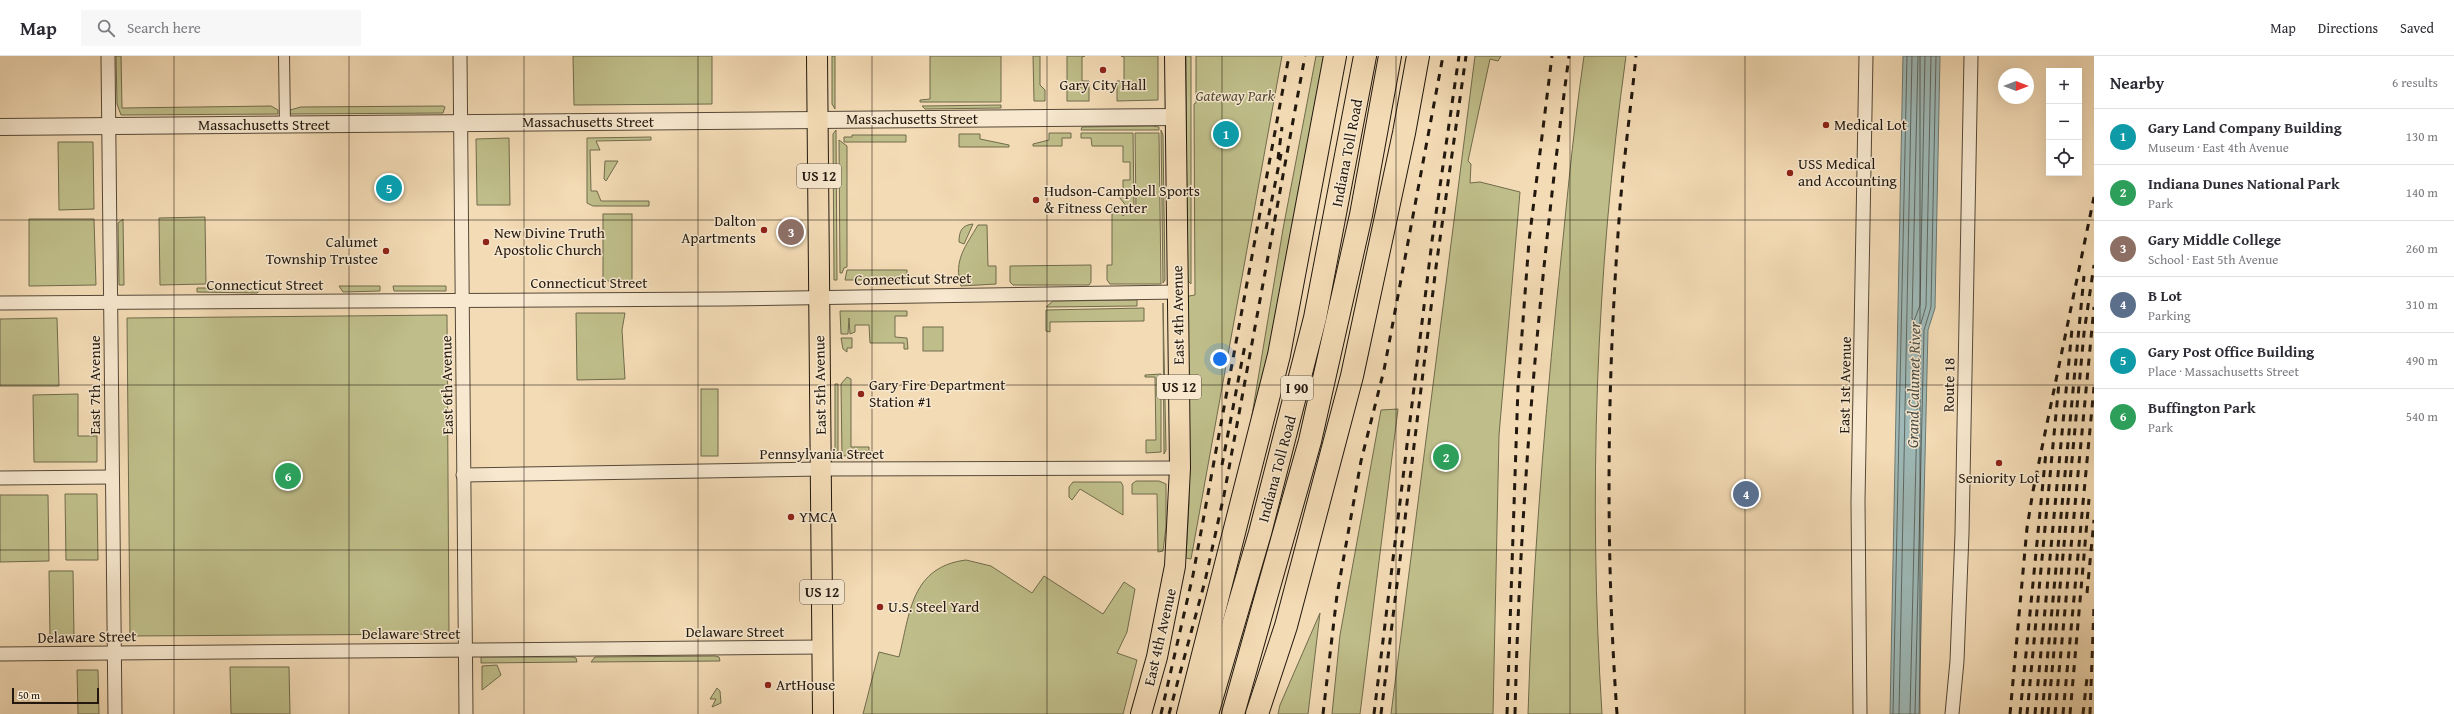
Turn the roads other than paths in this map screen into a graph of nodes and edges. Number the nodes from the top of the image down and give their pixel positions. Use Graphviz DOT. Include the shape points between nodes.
graph roads {
  1 [pos="108,56"];
  2 [pos="284,56"];
  3 [pos="460,56"];
  4 [pos="817,56"];
  5 [pos="1175,56"];
  6 [pos="1335,56"];
  7 [pos="1365,56"];
  8 [pos="1390,56"];
  9 [pos="1418,56"];
  10 [pos="1866,56"];
  11 [pos="1971,56"];
  12 [pos="1176,117"];
  13 [pos="818,120"];
  14 [pos="460,123"];
  15 [pos="285,125"];
  16 [pos="109,126"];
  17 [pos="0,127"];
  18 [pos="1178,292"];
  19 [pos="819,296"];
  20 [pos="462,299"];
  21 [pos="110,302"];
  22 [pos="0,303"];
  23 [pos="1180,468"];
  24 [pos="821,469"];
  25 [pos="464,475"];
  26 [pos="112,477"];
  27 [pos="0,478"];
  28 [pos="822,647"];
  29 [pos="466,650"];
  30 [pos="114,653"];
  31 [pos="0,654"];
  32 [pos="115,714"];
  33 [pos="466,714"];
  34 [pos="823,714"];
  35 [pos="1141,714"];
  36 [pos="1188,714"];
  37 [pos="1207,714"];
  38 [pos="1233,714"];
  39 [pos="1257,714"];
  40 [pos="1860,714"];
  41 [pos="1952,714"];
  1 -- 16 [label="street, East 7th Avenue"];
  2 -- 15 [label="street"];
  3 -- 14 [label="street, East 6th Avenue"];
  4 -- 13 [label="main road, East 5th Avenue / US 12"];
  5 -- 12 [label="main road, East 4th Avenue / US 12"];
  6 -- 36 [label="highway" via="1279,355"];
  7 -- 37 [label="highway, Indiana Toll Road / I 90" via="1314,318 1260,533"];
  8 -- 38 [label="highway, Indiana Toll Road / I 90" via="1361,216 1312,433"];
  9 -- 39 [label="highway" via="1352,376 1288,618"];
  10 -- 40 [label="street, East 1st Avenue" via="1858,501"];
  11 -- 41 [label="street, Route 18" via="1961,540 1957,661"];
  12 -- 13 [label="street, Massachusetts Street"];
  12 -- 18 [label="main road, East 4th Avenue / US 12"];
  13 -- 14 [label="street, Massachusetts Street"];
  13 -- 19 [label="main road, East 5th Avenue / US 12"];
  14 -- 15 [label="street, Massachusetts Street"];
  14 -- 20 [label="street, East 6th Avenue"];
  15 -- 16 [label="street, Massachusetts Street"];
  16 -- 17 [label="street, Massachusetts Street"];
  16 -- 21 [label="street, East 7th Avenue"];
  18 -- 19 [label="street, Connecticut Street"];
  18 -- 23 [label="main road, East 4th Avenue / US 12"];
  19 -- 20 [label="street, Connecticut Street"];
  19 -- 24 [label="main road, East 5th Avenue / US 12"];
  20 -- 21 [label="street, Connecticut Street"];
  20 -- 25 [label="street, East 6th Avenue"];
  21 -- 22 [label="street, Connecticut Street"];
  21 -- 26 [label="street, East 7th Avenue"];
  23 -- 24 [label="street, Pennsylvania Street"];
  23 -- 35 [label="main road, East 4th Avenue / US 12" via="1176,566 1157,657"];
  24 -- 25 [label="street, Pennsylvania Street"];
  24 -- 28 [label="main road, East 5th Avenue / US 12"];
  25 -- 29 [label="street, East 6th Avenue"];
  26 -- 27 [label="street"];
  26 -- 30 [label="street, East 7th Avenue"];
  28 -- 29 [label="street, Delaware Street"];
  28 -- 34 [label="main road, East 5th Avenue / US 12"];
  29 -- 30 [label="street, Delaware Street"];
  29 -- 33 [label="street, East 6th Avenue"];
  30 -- 31 [label="street, Delaware Street"];
  30 -- 32 [label="street, East 7th Avenue"];
}
